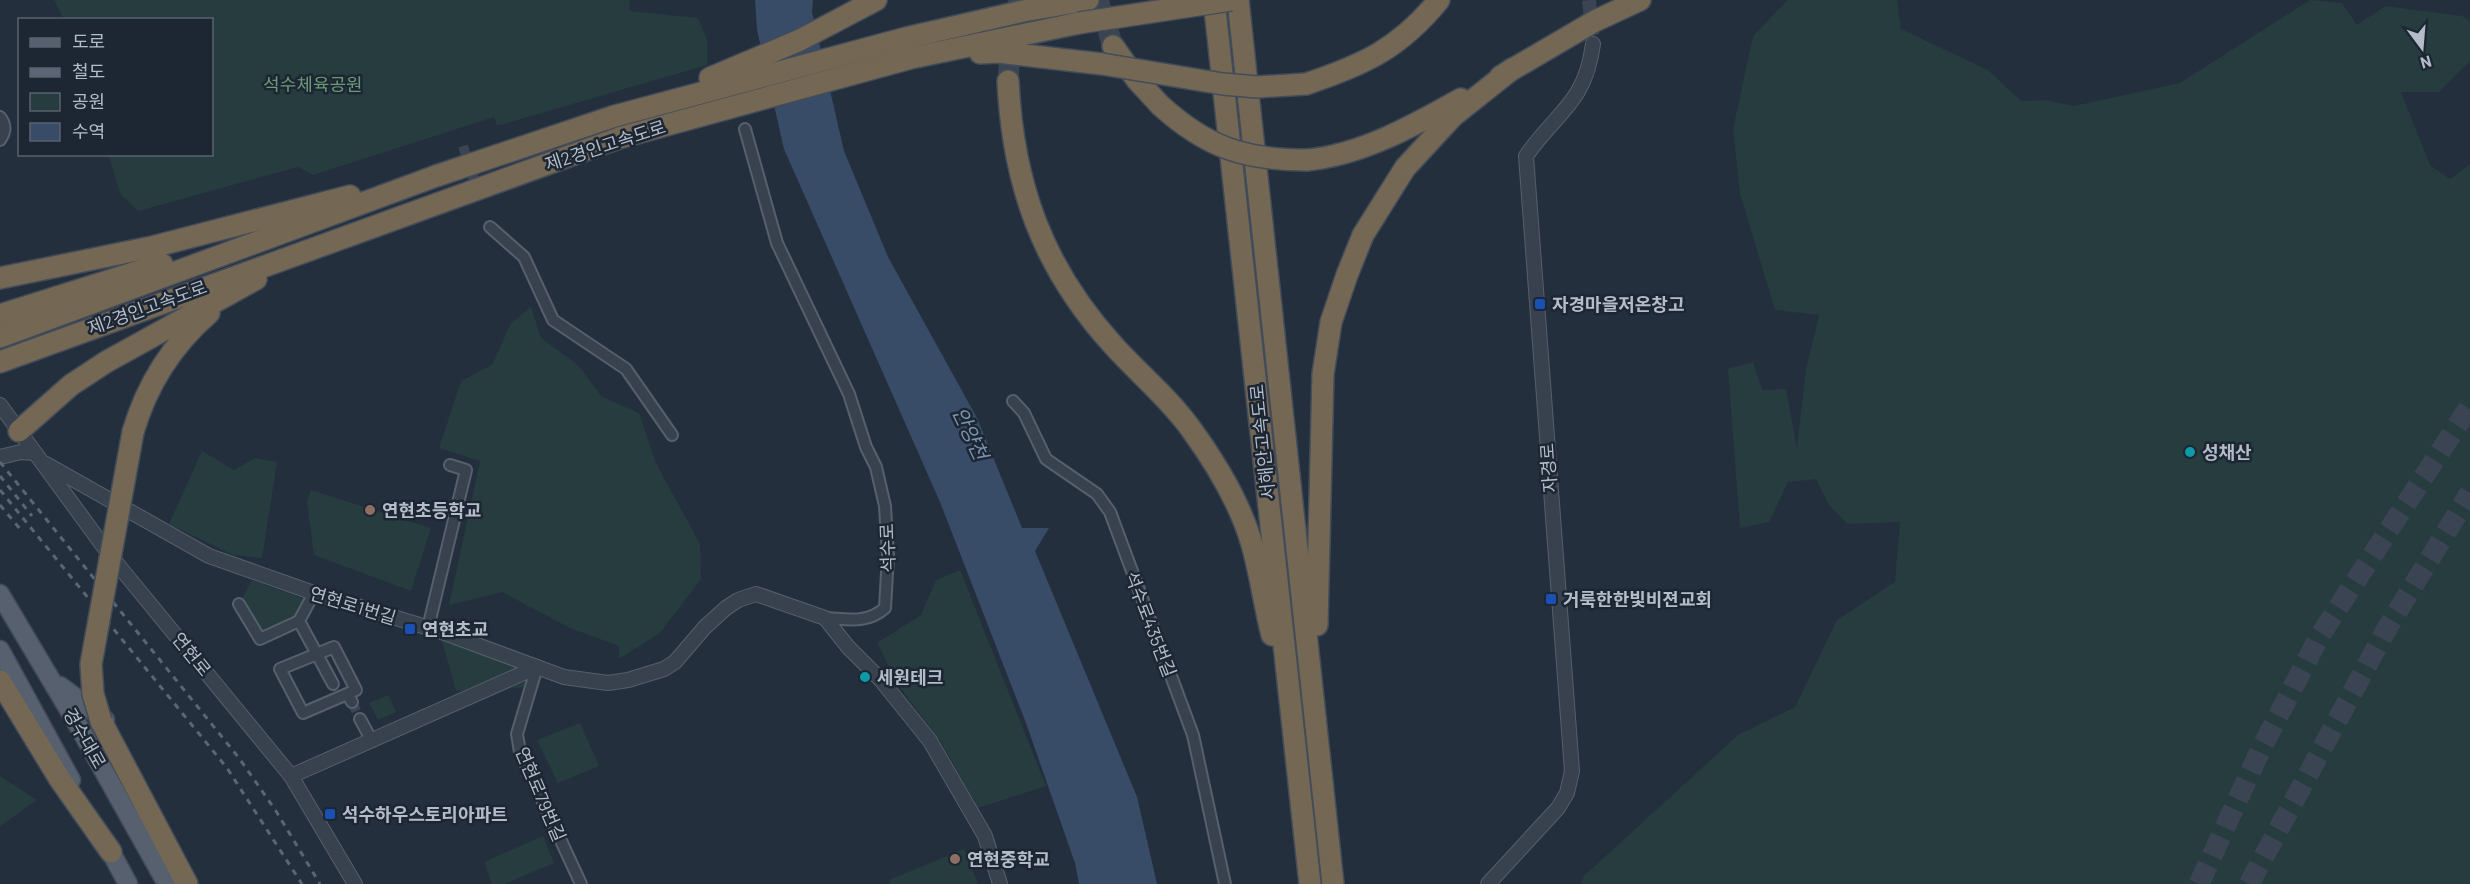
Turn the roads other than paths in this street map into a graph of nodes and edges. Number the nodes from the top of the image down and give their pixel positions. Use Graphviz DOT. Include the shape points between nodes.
graph roads {
  1 [pos="876,0"];
  2 [pos="1214,0"];
  3 [pos="1231,0"];
  4 [pos="1238,0"];
  5 [pos="1248,0"];
  6 [pos="1439,0"];
  7 [pos="1640,0"];
  8 [pos="1080,1"];
  9 [pos="1593,44"];
  10 [pos="909,48"];
  11 [pos="1107,55"];
  12 [pos="1245,68"];
  13 [pos="1512,69"];
  14 [pos="1008,81"];
  15 [pos="615,116"];
  16 [pos="0,117"];
  17 [pos="745,129"];
  18 [pos="0,140"];
  19 [pos="436,176"];
  20 [pos="490,227"];
  21 [pos="354,232"];
  22 [pos="248,245"];
  23 [pos="258,277"];
  24 [pos="0,278"];
  25 [pos="0,315"];
  26 [pos="0,337"];
  27 [pos="0,362"];
  28 [pos="1012,401"];
  29 [pos="0,405"];
  30 [pos="20,431"];
  31 [pos="672,435"];
  32 [pos="35,453"];
  33 [pos="0,456"];
  34 [pos="46,464"];
  35 [pos="450,465"];
  36 [pos="128,511"];
  37 [pos="109,554"];
  38 [pos="314,593"];
  39 [pos="0,594"];
  40 [pos="238,603"];
  41 [pos="825,618"];
  42 [pos="299,621"];
  43 [pos="428,628"];
  44 [pos="0,650"];
  45 [pos="317,654"];
  46 [pos="537,667"];
  47 [pos="52,679"];
  48 [pos="0,681"];
  49 [pos="333,684"];
  50 [pos="0,695"];
  51 [pos="1315,704"];
  52 [pos="1292,713"];
  53 [pos="360,719"];
  54 [pos="372,741"];
  55 [pos="39,745"];
  56 [pos="291,776"];
  57 [pos="111,852"];
  58 [pos="128,884"];
  59 [pos="167,884"];
  60 [pos="187,884"];
  61 [pos="196,884"];
  62 [pos="355,884"];
  63 [pos="581,884"];
  64 [pos="1000,884"];
  65 [pos="1225,884"];
  66 [pos="1310,884"];
  67 [pos="1333,884"];
  68 [pos="1488,884"];
  1 -- 15 [label="highway" via="800,40"];
  2 -- 52 [label="highway, 서해안고속도로"];
  3 -- 10 [label="highway, 제2경인고속도로, bridge"];
  4 -- 12 [label="highway, 서해안고속도로"];
  5 -- 12 [label="highway"];
  6 -- 11 [label="highway, bridge" via="1403,37 1380,53 1354,68 1306,84 1223,84"];
  7 -- 13 [label="highway"];
  8 -- 10 [label="highway, 제2경인고속도로" via="1023,11"];
  9 -- 68 [label="street, 자경로" via="1590,65 1574,100 1526,156 1572,771 1567,793 1558,808"];
  10 -- 11 [label="highway"];
  10 -- 15 [label="highway, 제2경인고속도로"];
  10 -- 21 [label="highway, 제2경인고속도로" via="619,138"];
  11 -- 13 [label="highway, bridge" via="1186,128 1230,150 1264,160 1306,160 1348,153 1395,133"];
  12 -- 51 [label="highway, 서해안고속도로"];
  13 -- 51 [label="highway" via="1453,116 1405,168 1363,235 1331,322 1323,374"];
  14 -- 52 [label="highway" via="1020,177 1063,281 1112,344 1190,427 1236,502 1251,541"];
  15 -- 19 [label="highway, 제2경인고속도로"];
  16 -- 18 [label="street" via="5,133"];
  17 -- 41 [label="street, 석수로" via="777,243 849,394 876,466 885,506 885,608 866,620"];
  19 -- 22 [label="highway, 제2경인고속도로"];
  19 -- 24 [label="highway" via="278,212 152,247"];
  20 -- 31 [label="street" via="524,257 553,320 626,369"];
  21 -- 23 [label="highway"];
  21 -- 27 [label="highway, 제2경인고속도로"];
  22 -- 25 [label="highway" via="141,268"];
  22 -- 26 [label="highway, 제2경인고속도로"];
  23 -- 30 [label="highway" via="106,362 71,385"];
  23 -- 60 [label="highway, bridge" via="212,311 175,348 146,394 134,432 91,664 93,694 101,721"];
  28 -- 65 [label="street, 석수로435번길" via="1024,413 1046,459 1097,494 1110,512 1193,735"];
  29 -- 30 [label="street, 연현로"];
  30 -- 32 [label="street, 연현로"];
  30 -- 33 [label="street"];
  32 -- 33 [label="street"];
  32 -- 34 [label="street, 연현로"];
  34 -- 36 [label="street, 연현로1번길"];
  34 -- 37 [label="street, 연현로"];
  35 -- 43 [label="street" via="466,470"];
  36 -- 37 [label="street"];
  36 -- 38 [label="street, 연현로1번길" via="209,556"];
  37 -- 56 [label="street, 연현로"];
  38 -- 42 [label="street"];
  38 -- 43 [label="street, 연현로1번길"];
  39 -- 47 [label="main road, 경수대로"];
  40 -- 42 [label="street" via="260,639"];
  41 -- 46 [label="street, 연현로1번길" via="756,594 726,608 675,662 628,681 608,684 564,677"];
  41 -- 64 [label="street" via="930,741 985,836"];
  42 -- 45 [label="street"];
  43 -- 46 [label="street, 연현로1번길"];
  44 -- 57 [label="main road, 경수대로"];
  45 -- 45 [label="street" via="333,647 356,690 349,698 303,713 280,669"];
  45 -- 49 [label="street"];
  46 -- 54 [label="street"];
  46 -- 63 [label="street, 연현로79번길" via="517,734 520,752"];
  47 -- 59 [label="main road, 경수대로"];
  47 -- 61 [label="main road" via="108,722"];
  48 -- 55 [label="highway"];
  50 -- 55 [label="highway"];
  51 -- 67 [label="highway, 서해안고속도로"];
  52 -- 66 [label="highway, 서해안고속도로"];
  53 -- 54 [label="street"];
  54 -- 56 [label="street"];
  55 -- 57 [label="highway"];
  56 -- 62 [label="street, 연현로"];
  57 -- 58 [label="main road, 경수대로"];
}
